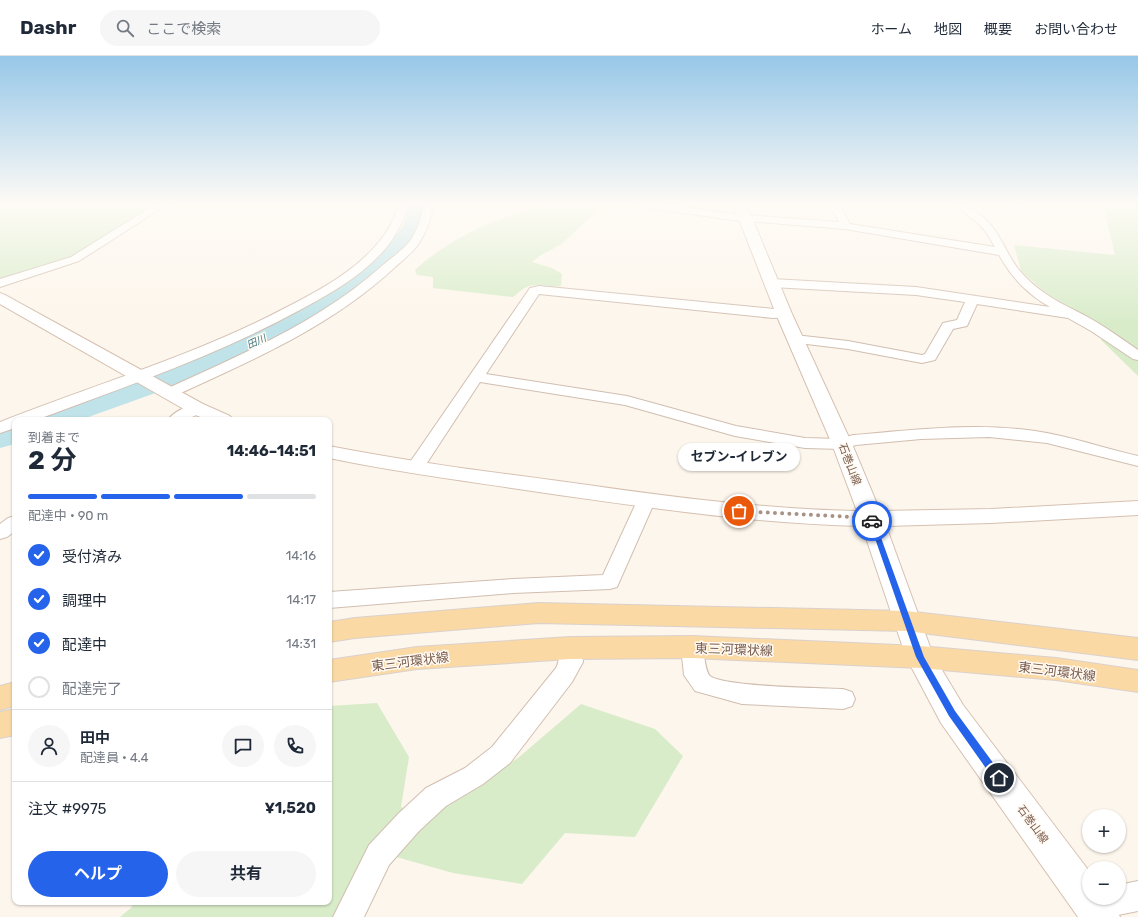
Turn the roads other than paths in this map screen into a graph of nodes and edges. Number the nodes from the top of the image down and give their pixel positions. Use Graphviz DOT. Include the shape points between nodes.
graph roads {
  1 [pos="99,244"];
  2 [pos="383,244"];
  3 [pos="413,244"];
  4 [pos="757,244"];
  5 [pos="955,244"];
  6 [pos="999,244"];
  7 [pos="1003,252"];
  8 [pos="772,282"];
  9 [pos="0,283"];
  10 [pos="0,298"];
  11 [pos="972,300"];
  12 [pos="784,314"];
  13 [pos="1073,314"];
  14 [pos="795,339"];
  15 [pos="1138,356"];
  16 [pos="477,377"];
  17 [pos="142,378"];
  18 [pos="166,391"];
  19 [pos="196,408"];
  20 [pos="30,417"];
  21 [pos="181,417"];
  22 [pos="216,417"];
  23 [pos="12,423"];
  24 [pos="0,428"];
  25 [pos="842,444"];
  26 [pos="332,453"];
  27 [pos="1138,460"];
  28 [pos="415,468"];
  29 [pos="646,500"];
  30 [pos="1138,508"];
  31 [pos="871,518"];
  32 [pos="12,524"];
  33 [pos="0,533"];
  34 [pos="332,600"];
  35 [pos="906,621"];
  36 [pos="332,632"];
  37 [pos="570,648"];
  38 [pos="692,648"];
  39 [pos="1138,649"];
  40 [pos="920,657"];
  41 [pos="332,671"];
  42 [pos="1138,681"];
  43 [pos="12,695"];
  44 [pos="0,698"];
  45 [pos="843,699"];
  46 [pos="12,723"];
  47 [pos="0,725"];
  48 [pos="1138,896"];
  49 [pos="1097,911"];
  50 [pos="348,917"];
  1 -- 9 [label="street" via="75,259"];
  2 -- 17 [label="street" via="352,273 332,287 251,331"];
  3 -- 18 [label="street" via="380,275 320,317 271,346"];
  4 -- 8 [label="street, 石巻山線"];
  5 -- 7 [label="street"];
  6 -- 7 [label="street"];
  7 -- 13 [label="street" via="1013,270 1028,287 1039,296"];
  8 -- 11 [label="street" via="916,291"];
  8 -- 12 [label="street, 石巻山線"];
  10 -- 17 [label="street"];
  11 -- 13 [label="street"];
  11 -- 14 [label="street" via="962,323 948,326 930,357 922,359 848,345"];
  12 -- 14 [label="street, 石巻山線"];
  12 -- 16 [label="street" via="534,291"];
  13 -- 15 [label="street"];
  14 -- 25 [label="street, 石巻山線"];
  16 -- 25 [label="street" via="627,401 735,431 805,443"];
  16 -- 28 [label="street"];
  17 -- 18 [label="street"];
  17 -- 20 [label="street"];
  18 -- 19 [label="street"];
  19 -- 21 [label="street"];
  19 -- 22 [label="street"];
  23 -- 24 [label="street"];
  25 -- 27 [label="street" via="852,440 937,433 1010,433 1036,436"];
  25 -- 31 [label="street, 石巻山線"];
  26 -- 28 [label="street"];
  28 -- 29 [label="street"];
  29 -- 31 [label="street" via="754,513"];
  29 -- 34 [label="street" via="610,582 513,586"];
  30 -- 31 [label="street" via="985,516"];
  31 -- 35 [label="street, 石巻山線"];
  32 -- 33 [label="street"];
  35 -- 36 [label="main road" via="539,613"];
  35 -- 39 [label="main road"];
  35 -- 40 [label="street, 石巻山線"];
  37 -- 38 [label="main road, 東三河環状線"];
  37 -- 41 [label="main road, 東三河環状線" via="417,658"];
  37 -- 50 [label="street" via="570,662 564,675 501,755 474,776 436,797 379,855"];
  38 -- 40 [label="main road, 東三河環状線"];
  38 -- 45 [label="street" via="696,675 703,684 742,694"];
  40 -- 42 [label="main road, 東三河環状線" via="1056,669"];
  40 -- 49 [label="street, 石巻山線" via="952,714"];
  43 -- 44 [label="main road"];
  46 -- 47 [label="main road"];
  48 -- 49 [label="street"];
}
